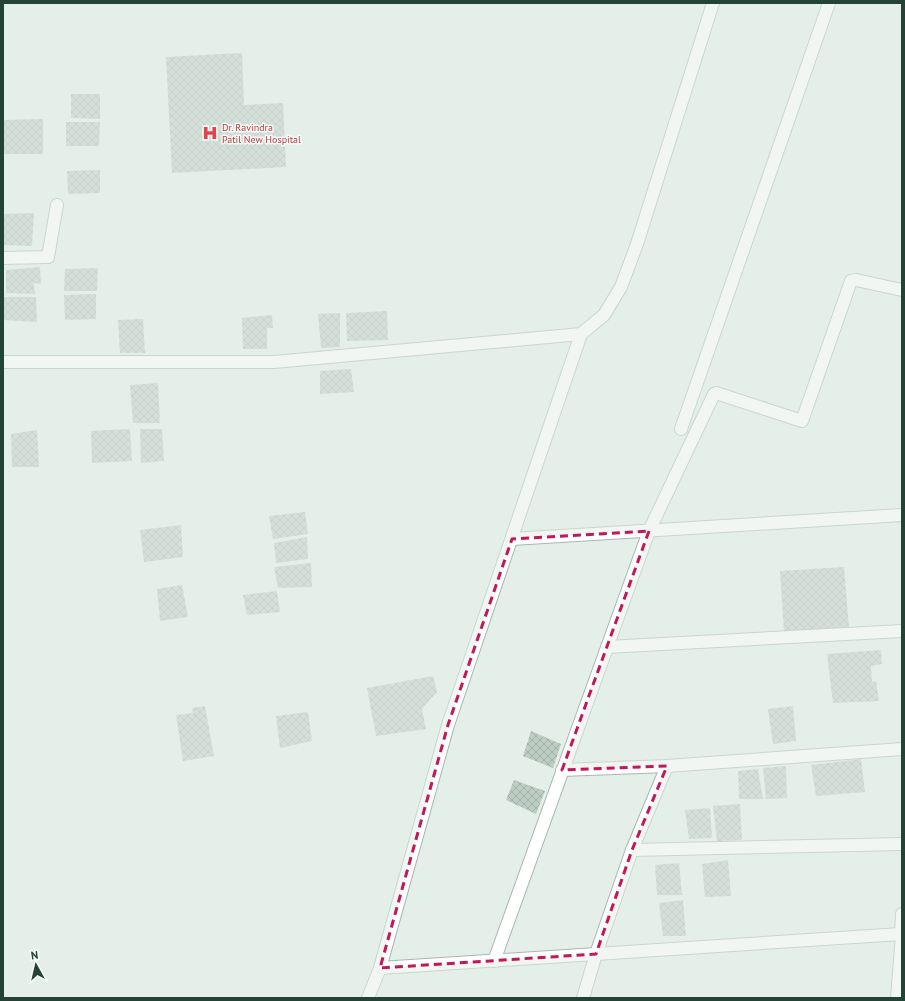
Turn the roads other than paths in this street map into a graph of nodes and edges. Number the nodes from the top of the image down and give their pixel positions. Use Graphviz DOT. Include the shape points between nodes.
graph roads {
  1 [pos="712,3"];
  2 [pos="829,3"];
  3 [pos="57,205"];
  4 [pos="3,258"];
  5 [pos="902,290"];
  6 [pos="581,334"];
  7 [pos="3,362"];
  8 [pos="681,429"];
  9 [pos="902,515"];
  10 [pos="649,531"];
  11 [pos="512,539"];
  12 [pos="902,631"];
  13 [pos="607,647"];
  14 [pos="902,749"];
  15 [pos="667,766"];
  16 [pos="562,770"];
  17 [pos="902,844"];
  18 [pos="632,850"];
  19 [pos="902,914"];
  20 [pos="902,934"];
  21 [pos="596,954"];
  22 [pos="494,961"];
  23 [pos="380,968"];
  24 [pos="368,998"];
  25 [pos="583,998"];
  26 [pos="896,998"];
  1 -- 6 [label="street" via="637,244 621,287 604,314"];
  2 -- 8 [label="street"];
  3 -- 4 [label="street" via="48,257"];
  5 -- 10 [label="street" via="851,281 802,422 714,394"];
  6 -- 7 [label="street" via="274,362"];
  6 -- 11 [label="street"];
  9 -- 10 [label="street"];
  10 -- 11 [label="street"];
  10 -- 13 [label="street"];
  11 -- 23 [label="street" via="448,725"];
  12 -- 13 [label="street"];
  13 -- 16 [label="street"];
  14 -- 15 [label="street"];
  15 -- 16 [label="street"];
  15 -- 18 [label="street"];
  16 -- 22 [label="street"];
  17 -- 18 [label="street"];
  18 -- 21 [label="street"];
  19 -- 20 [label="street"];
  20 -- 21 [label="street"];
  20 -- 26 [label="street"];
  21 -- 22 [label="street"];
  21 -- 25 [label="street"];
  22 -- 23 [label="street"];
  23 -- 24 [label="street"];
}
